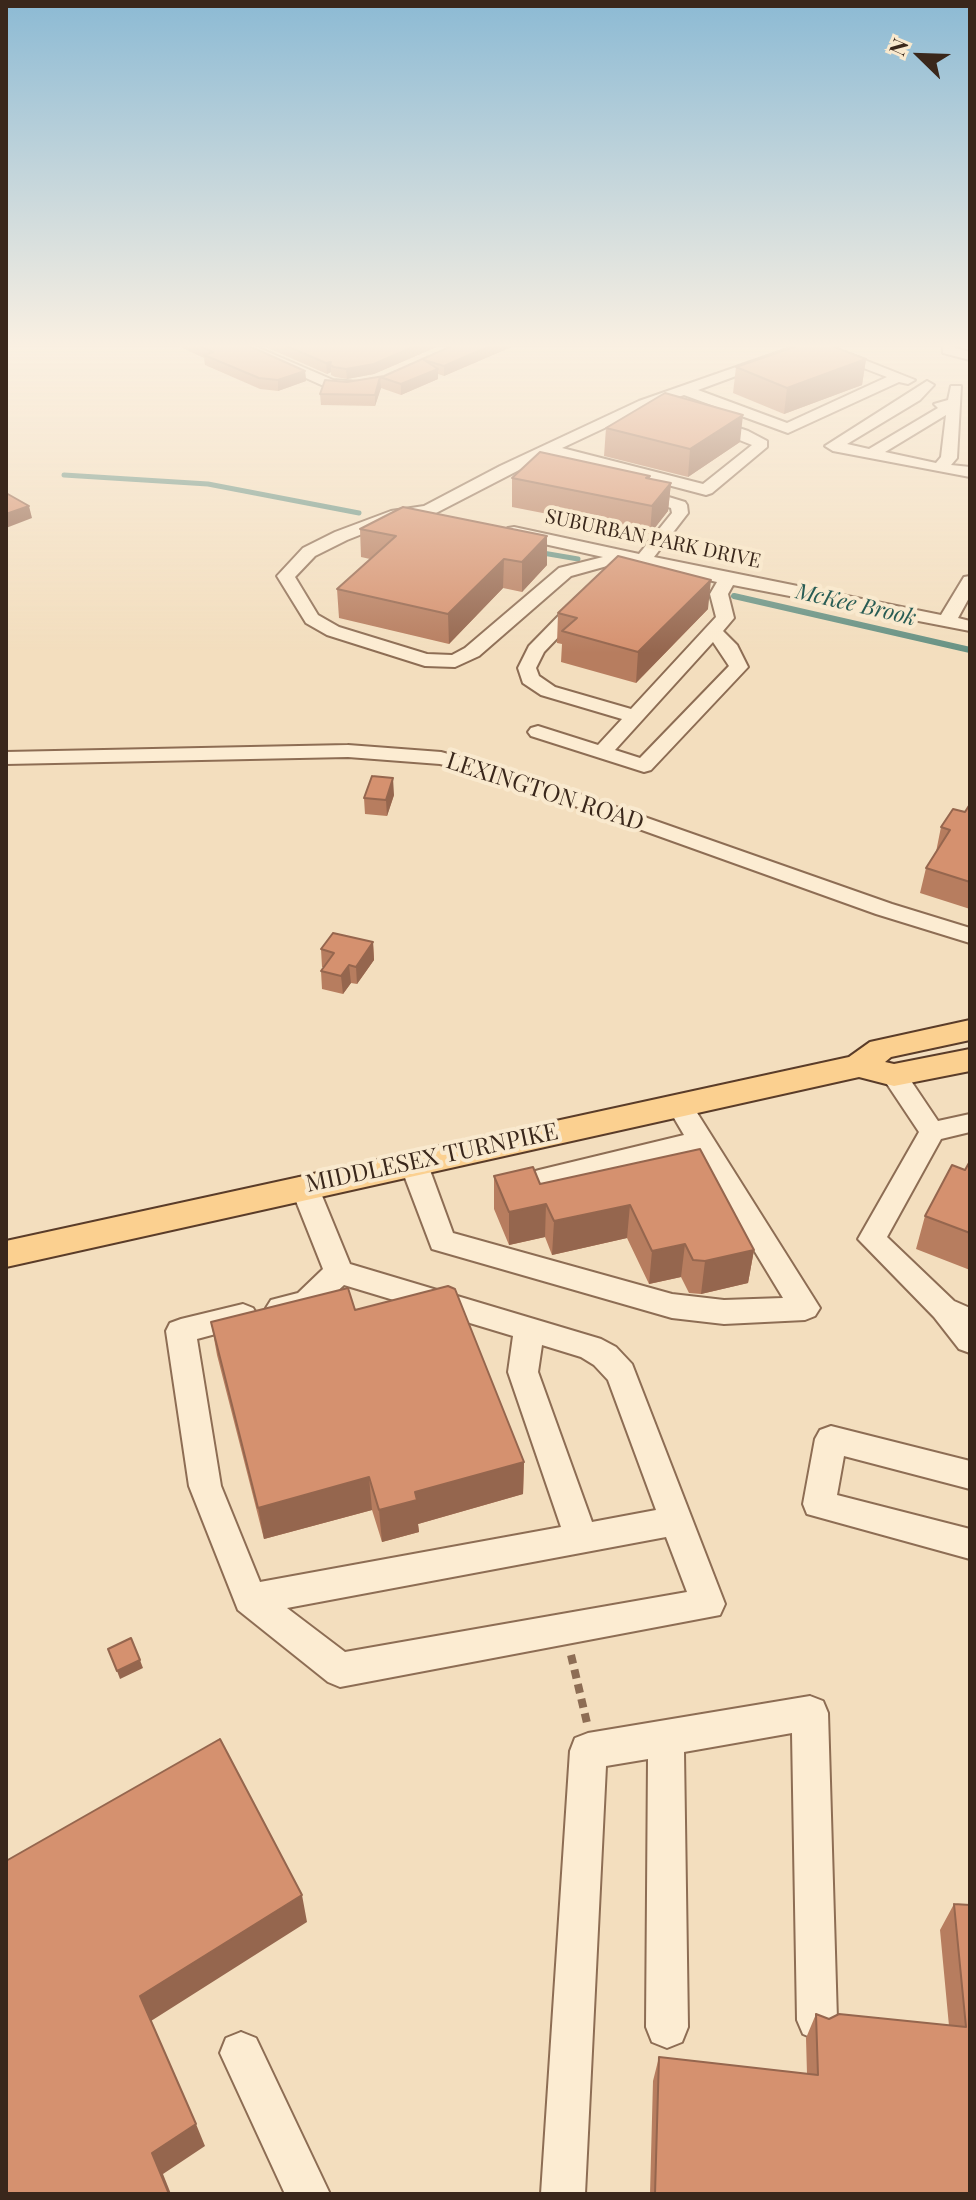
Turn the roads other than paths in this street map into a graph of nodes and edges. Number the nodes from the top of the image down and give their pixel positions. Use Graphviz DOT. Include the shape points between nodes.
graph roads {
  1 [pos="550,448"];
  2 [pos="758,448"];
  3 [pos="841,448"];
  4 [pos="881,448"];
  5 [pos="951,448"];
  6 [pos="547,449"];
  7 [pos="871,454"];
  8 [pos="511,466"];
  9 [pos="940,468"];
  10 [pos="541,472"];
  11 [pos="970,472"];
  12 [pos="623,490"];
  13 [pos="421,511"];
  14 [pos="457,519"];
  15 [pos="498,528"];
  16 [pos="635,558"];
  17 [pos="727,579"];
  18 [pos="970,581"];
  19 [pos="947,621"];
  20 [pos="970,626"];
  21 [pos="713,631"];
  22 [pos="634,716"];
  23 [pos="538,732"];
  24 [pos="602,752"];
  25 [pos="6,758"];
  26 [pos="970,936"];
  27 [pos="970,1030"];
  28 [pos="970,1060"];
  29 [pos="859,1066"];
  30 [pos="894,1075"];
  31 [pos="680,1106"];
  32 [pos="970,1123"];
  33 [pos="932,1132"];
  34 [pos="701,1140"];
  35 [pos="413,1162"];
  36 [pos="539,1180"];
  37 [pos="304,1186"];
  38 [pos="6,1254"];
  39 [pos="339,1272"];
  40 [pos="957,1315"];
  41 [pos="529,1329"];
  42 [pos="970,1341"];
  43 [pos="970,1475"];
  44 [pos="677,1521"];
  45 [pos="582,1539"];
  46 [pos="970,1544"];
  47 [pos="250,1599"];
  48 [pos="666,1739"];
  49 [pos="817,2020"];
  50 [pos="667,2027"];
  51 [pos="241,2053"];
  52 [pos="308,2194"];
  53 [pos="563,2194"];
  1 -- 6 [label="street"];
  2 -- 6 [label="street" via="706,490"];
  3 -- 7 [label="street"];
  4 -- 7 [label="street"];
  5 -- 9 [label="street"];
  6 -- 8 [label="street"];
  7 -- 9 [label="street"];
  8 -- 10 [label="street"];
  8 -- 13 [label="street"];
  9 -- 11 [label="street"];
  12 -- 16 [label="street" via="679,505 680,513"];
  13 -- 14 [label="street"];
  13 -- 16 [label="street" via="389,517 309,552 286,576 312,619 333,631 425,660 455,661 565,572"];
  15 -- 16 [label="street, SUBURBAN PARK DRIVE"];
  16 -- 17 [label="street, SUBURBAN PARK DRIVE"];
  16 -- 22 [label="street" via="536,650 527,668 530,679 548,691"];
  17 -- 19 [label="street, SUBURBAN PARK DRIVE"];
  17 -- 21 [label="street" via="719,594 725,618"];
  18 -- 19 [label="street"];
  19 -- 20 [label="street, SUBURBAN PARK DRIVE"];
  21 -- 22 [label="street"];
  21 -- 24 [label="street" via="739,667 644,766"];
  22 -- 24 [label="street"];
  23 -- 24 [label="street"];
  25 -- 26 [label="street, LEXINGTON ROAD" via="348,751 441,758 515,778"];
  27 -- 29 [label="main road, MIDDLESEX TURNPIKE" via="881,1049"];
  28 -- 30 [label="main road, MIDDLESEX TURNPIKE"];
  29 -- 30 [label="main road, MIDDLESEX TURNPIKE"];
  29 -- 31 [label="main road, MIDDLESEX TURNPIKE"];
  30 -- 33 [label="street"];
  31 -- 34 [label="street"];
  31 -- 35 [label="main road, MIDDLESEX TURNPIKE"];
  32 -- 33 [label="street"];
  33 -- 40 [label="street" via="872,1239"];
  34 -- 35 [label="street" via="805,1308 724,1312 672,1306 442,1241"];
  34 -- 36 [label="street"];
  35 -- 37 [label="main road, MIDDLESEX TURNPIKE"];
  37 -- 38 [label="main road, MIDDLESEX TURNPIKE"];
  37 -- 39 [label="street"];
  39 -- 41 [label="street"];
  39 -- 47 [label="street" via="307,1302 181,1331 205,1486"];
  40 -- 42 [label="street"];
  41 -- 44 [label="street" via="590,1348 621,1373"];
  41 -- 45 [label="street" via="523,1372"];
  43 -- 46 [label="street" via="831,1439 819,1504"];
  44 -- 45 [label="street"];
  44 -- 47 [label="street" via="708,1604 340,1670"];
  45 -- 47 [label="street"];
  48 -- 49 [label="street" via="810,1713"];
  48 -- 50 [label="street"];
  48 -- 53 [label="street" via="588,1751"];
  51 -- 52 [label="street"];
}
